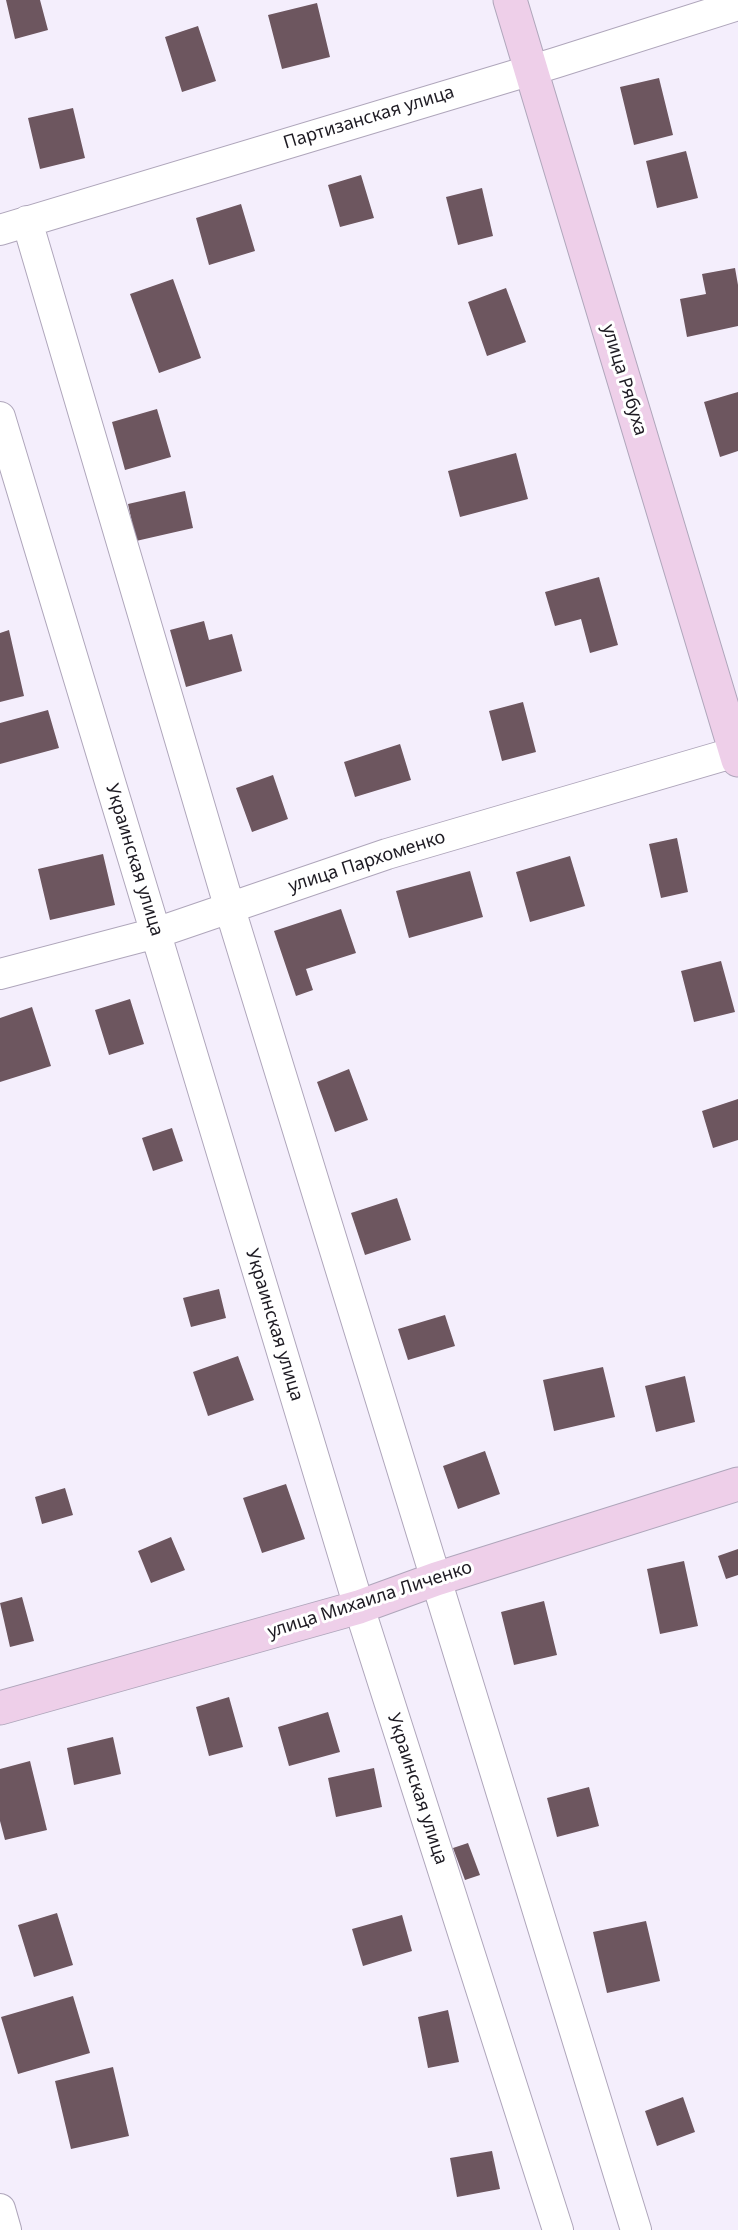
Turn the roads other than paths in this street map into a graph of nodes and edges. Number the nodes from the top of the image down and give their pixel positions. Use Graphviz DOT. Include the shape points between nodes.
graph roads {
  1 [pos="510,0"];
  2 [pos="738,5"];
  3 [pos="530,70"];
  4 [pos="13,226"];
  5 [pos="0,417"];
  6 [pos="737,756"];
  7 [pos="230,909"];
  8 [pos="156,933"];
  9 [pos="0,974"];
  10 [pos="738,1484"];
  11 [pos="436,1579"];
  12 [pos="359,1607"];
  13 [pos="0,1708"];
  14 [pos="0,2209"];
  15 [pos="6,2230"];
  16 [pos="558,2230"];
  17 [pos="636,2230"];
  1 -- 3 [label="main road, улица Рябуха"];
  2 -- 3 [label="street, Партизанская улица"];
  3 -- 4 [label="street, Партизанская улица"];
  3 -- 6 [label="main road, улица Рябуха"];
  4 -- 7 [label="street"];
  5 -- 8 [label="street, Украинская улица"];
  6 -- 7 [label="street, улица Пархоменко" via="387,854"];
  7 -- 8 [label="street, улица Пархоменко"];
  7 -- 11 [label="street"];
  8 -- 9 [label="street, улица Пархоменко"];
  8 -- 12 [label="street, Украинская улица"];
  10 -- 11 [label="main road, улица Михаила Личенко"];
  11 -- 12 [label="main road, улица Михаила Личенко"];
  11 -- 17 [label="street"];
  12 -- 13 [label="main road, улица Михаила Личенко"];
  12 -- 16 [label="street, Украинская улица"];
  14 -- 15 [label="street"];
}
